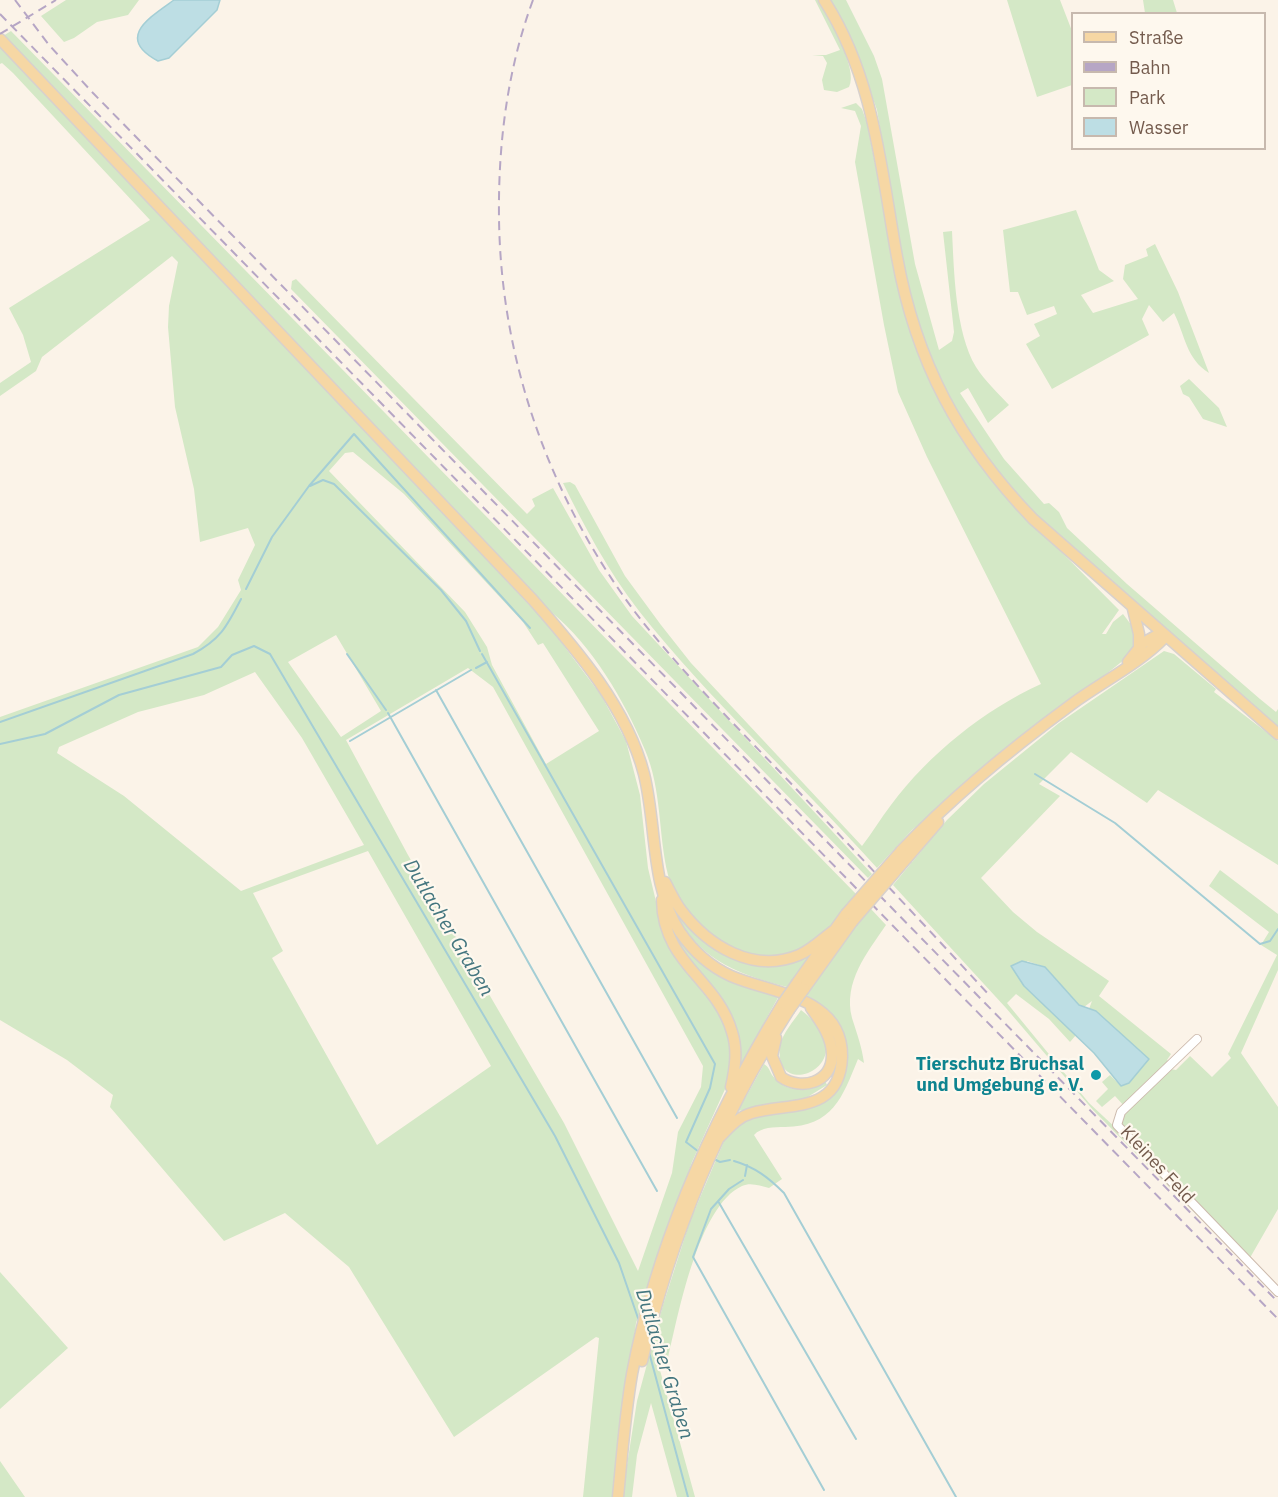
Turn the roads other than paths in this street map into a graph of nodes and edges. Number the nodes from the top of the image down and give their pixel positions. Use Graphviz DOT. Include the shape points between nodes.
graph roads {
  1 [pos="824,0"];
  2 [pos="0,39"];
  3 [pos="1133,609"];
  4 [pos="1163,635"];
  5 [pos="1138,648"];
  6 [pos="1124,668"];
  7 [pos="1278,734"];
  8 [pos="658,873"];
  9 [pos="661,887"];
  10 [pos="849,918"];
  11 [pos="837,928"];
  12 [pos="800,986"];
  13 [pos="805,1001"];
  14 [pos="786,1007"];
  15 [pos="783,1020"];
  16 [pos="1197,1039"];
  17 [pos="729,1097"];
  18 [pos="712,1145"];
  19 [pos="696,1179"];
  20 [pos="1278,1292"];
  21 [pos="629,1414"];
  22 [pos="618,1497"];
  1 -- 3 [label="main road" via="866,93 905,294 915,332 937,385 960,429 998,481 1050,535"];
  2 -- 8 [label="main road" via="562,632 606,693 638,756 649,795"];
  3 -- 4 [label="main road"];
  3 -- 5 [label="main road"];
  4 -- 5 [label="main road" via="1149,638"];
  4 -- 6 [label="main road"];
  4 -- 7 [label="main road"];
  5 -- 6 [label="main road"];
  6 -- 10 [label="main road, bridge" via="1043,726 958,797"];
  8 -- 9 [label="main road"];
  8 -- 11 [label="main road" via="698,931 734,954 763,961 787,959 811,948"];
  9 -- 13 [label="main road" via="678,929 706,961 732,976"];
  9 -- 17 [label="main road" via="662,915 674,947 723,1010 733,1033 735,1058"];
  10 -- 11 [label="main road"];
  10 -- 12 [label="main road"];
  11 -- 12 [label="main road"];
  12 -- 14 [label="main road, bridge"];
  13 -- 15 [label="main road" via="826,1030 832,1054 828,1071 816,1082 793,1084 773,1064 772,1048"];
  13 -- 18 [label="main road" via="827,1016 841,1047 840,1067 832,1086 825,1095 798,1107 751,1113"];
  14 -- 15 [label="main road"];
  14 -- 17 [label="main road"];
  15 -- 18 [label="main road"];
  16 -- 20 [label="street, Kleines Feld" via="1121,1112 1117,1125"];
  17 -- 18 [label="main road"];
  18 -- 19 [label="main road"];
  19 -- 21 [label="main road"];
  19 -- 21 [label="main road" via="664,1252 639,1342"];
  21 -- 22 [label="main road"];
}
